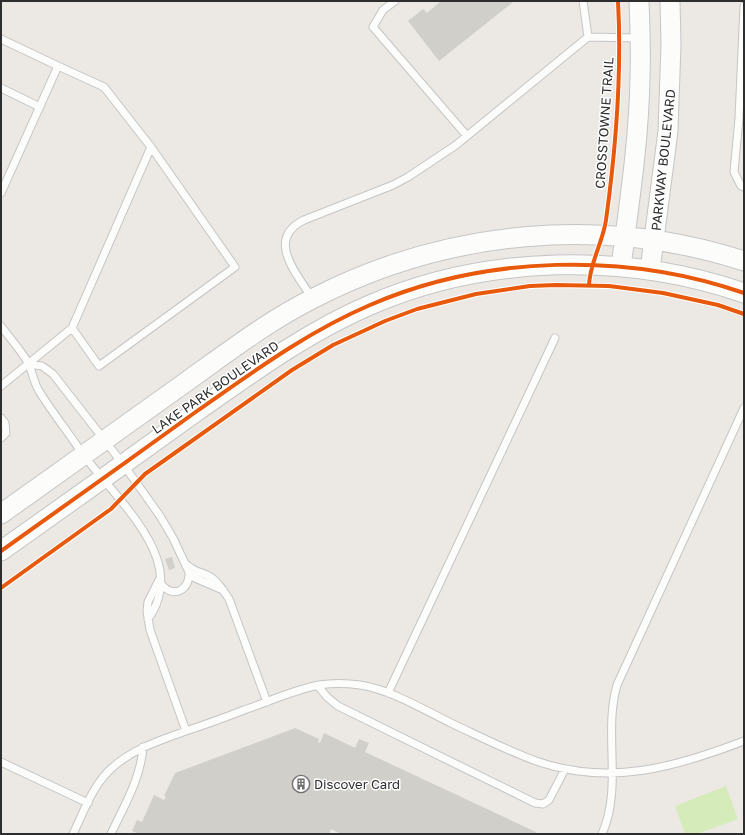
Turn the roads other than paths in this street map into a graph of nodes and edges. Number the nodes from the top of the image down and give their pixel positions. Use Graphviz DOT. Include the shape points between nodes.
graph roads {
  1 [pos="395,1"];
  2 [pos="583,1"];
  3 [pos="639,1"];
  4 [pos="670,1"];
  5 [pos="744,6"];
  6 [pos="588,37"];
  7 [pos="641,38"];
  8 [pos="1,39"];
  9 [pos="58,66"];
  10 [pos="1,88"];
  11 [pos="40,107"];
  12 [pos="467,136"];
  13 [pos="151,147"];
  14 [pos="744,187"];
  15 [pos="1,193"];
  16 [pos="625,237"];
  17 [pos="654,241"];
  18 [pos="744,261"];
  19 [pos="621,267"];
  20 [pos="650,270"];
  21 [pos="744,293"];
  22 [pos="312,298"];
  23 [pos="1,326"];
  24 [pos="72,328"];
  25 [pos="555,338"];
  26 [pos="29,364"];
  27 [pos="1,386"];
  28 [pos="744,408"];
  29 [pos="1,418"];
  30 [pos="1,438"];
  31 [pos="104,440"];
  32 [pos="84,455"];
  33 [pos="123,464"];
  34 [pos="103,479"];
  35 [pos="1,514"];
  36 [pos="1,552"];
  37 [pos="184,562"];
  38 [pos="189,571"];
  39 [pos="160,580"];
  40 [pos="223,590"];
  41 [pos="318,686"];
  42 [pos="388,693"];
  43 [pos="267,702"];
  44 [pos="186,731"];
  45 [pos="744,741"];
  46 [pos="143,747"];
  47 [pos="1,762"];
  48 [pos="565,769"];
  49 [pos="611,774"];
  50 [pos="88,803"];
  51 [pos="73,834"];
  52 [pos="111,834"];
  53 [pos="602,834"];
  1 -- 12 [label="lane" via="383,10 372,27"];
  2 -- 6 [label="lane"];
  3 -- 7 [label="street"];
  4 -- 17 [label="street, PARKWAY BOULEVARD" via="668,131"];
  5 -- 14 [label="lane" via="734,172"];
  6 -- 7 [label="lane"];
  6 -- 12 [label="lane"];
  7 -- 16 [label="street" via="638,116"];
  8 -- 9 [label="lane"];
  9 -- 11 [label="lane"];
  9 -- 13 [label="lane" via="104,87"];
  10 -- 11 [label="lane"];
  11 -- 15 [label="lane"];
  12 -- 22 [label="lane" via="400,182 293,226 286,238 285,251 289,262"];
  13 -- 24 [label="lane"];
  13 -- 24 [label="lane" via="236,267 99,366"];
  16 -- 17 [label="street, LAKE PARK BOULEVARD"];
  16 -- 19 [label="street"];
  16 -- 22 [label="street, LAKE PARK BOULEVARD" via="532,236 469,244 383,267"];
  17 -- 18 [label="street, LAKE PARK BOULEVARD"];
  17 -- 20 [label="street, PARKWAY BOULEVARD"];
  19 -- 20 [label="street, LAKE PARK BOULEVARD"];
  19 -- 33 [label="street, LAKE PARK BOULEVARD" via="561,265 489,272 428,285 372,304 294,344"];
  20 -- 21 [label="street, LAKE PARK BOULEVARD"];
  22 -- 31 [label="street, LAKE PARK BOULEVARD" via="265,326"];
  23 -- 26 [label="lane"];
  24 -- 26 [label="lane"];
  25 -- 42 [label="lane"];
  26 -- 27 [label="lane"];
  26 -- 31 [label="lane" via="42,366 53,374"];
  26 -- 32 [label="lane" via="38,390"];
  28 -- 49 [label="lane" via="616,685 612,713"];
  29 -- 30 [label="lane" via="6,427 6,433"];
  31 -- 32 [label="street, LAKE PARK BOULEVARD"];
  31 -- 33 [label="lane"];
  32 -- 34 [label="lane"];
  32 -- 35 [label="street, LAKE PARK BOULEVARD"];
  33 -- 34 [label="street, LAKE PARK BOULEVARD"];
  33 -- 37 [label="lane" via="167,527"];
  34 -- 36 [label="street, LAKE PARK BOULEVARD"];
  34 -- 39 [label="lane" via="146,537 157,559"];
  37 -- 38 [label="lane"];
  37 -- 40 [label="lane" via="195,571 214,579"];
  38 -- 39 [label="lane" via="189,582 182,590 172,592 163,587"];
  38 -- 40 [label="lane" via="195,578"];
  39 -- 44 [label="lane" via="148,602 148,619 151,636"];
  40 -- 43 [label="lane" via="233,608"];
  41 -- 42 [label="lane" via="358,685"];
  41 -- 43 [label="lane"];
  41 -- 48 [label="lane" via="338,706 534,803 543,804 549,800"];
  42 -- 48 [label="lane" via="523,756"];
  43 -- 44 [label="lane"];
  44 -- 46 [label="lane"];
  45 -- 49 [label="lane" via="649,770"];
  46 -- 50 [label="lane" via="112,767 96,786"];
  46 -- 52 [label="lane" via="138,775"];
  47 -- 50 [label="lane"];
  48 -- 49 [label="lane"];
  49 -- 53 [label="lane" via="611,803"];
  50 -- 51 [label="lane"];
}
